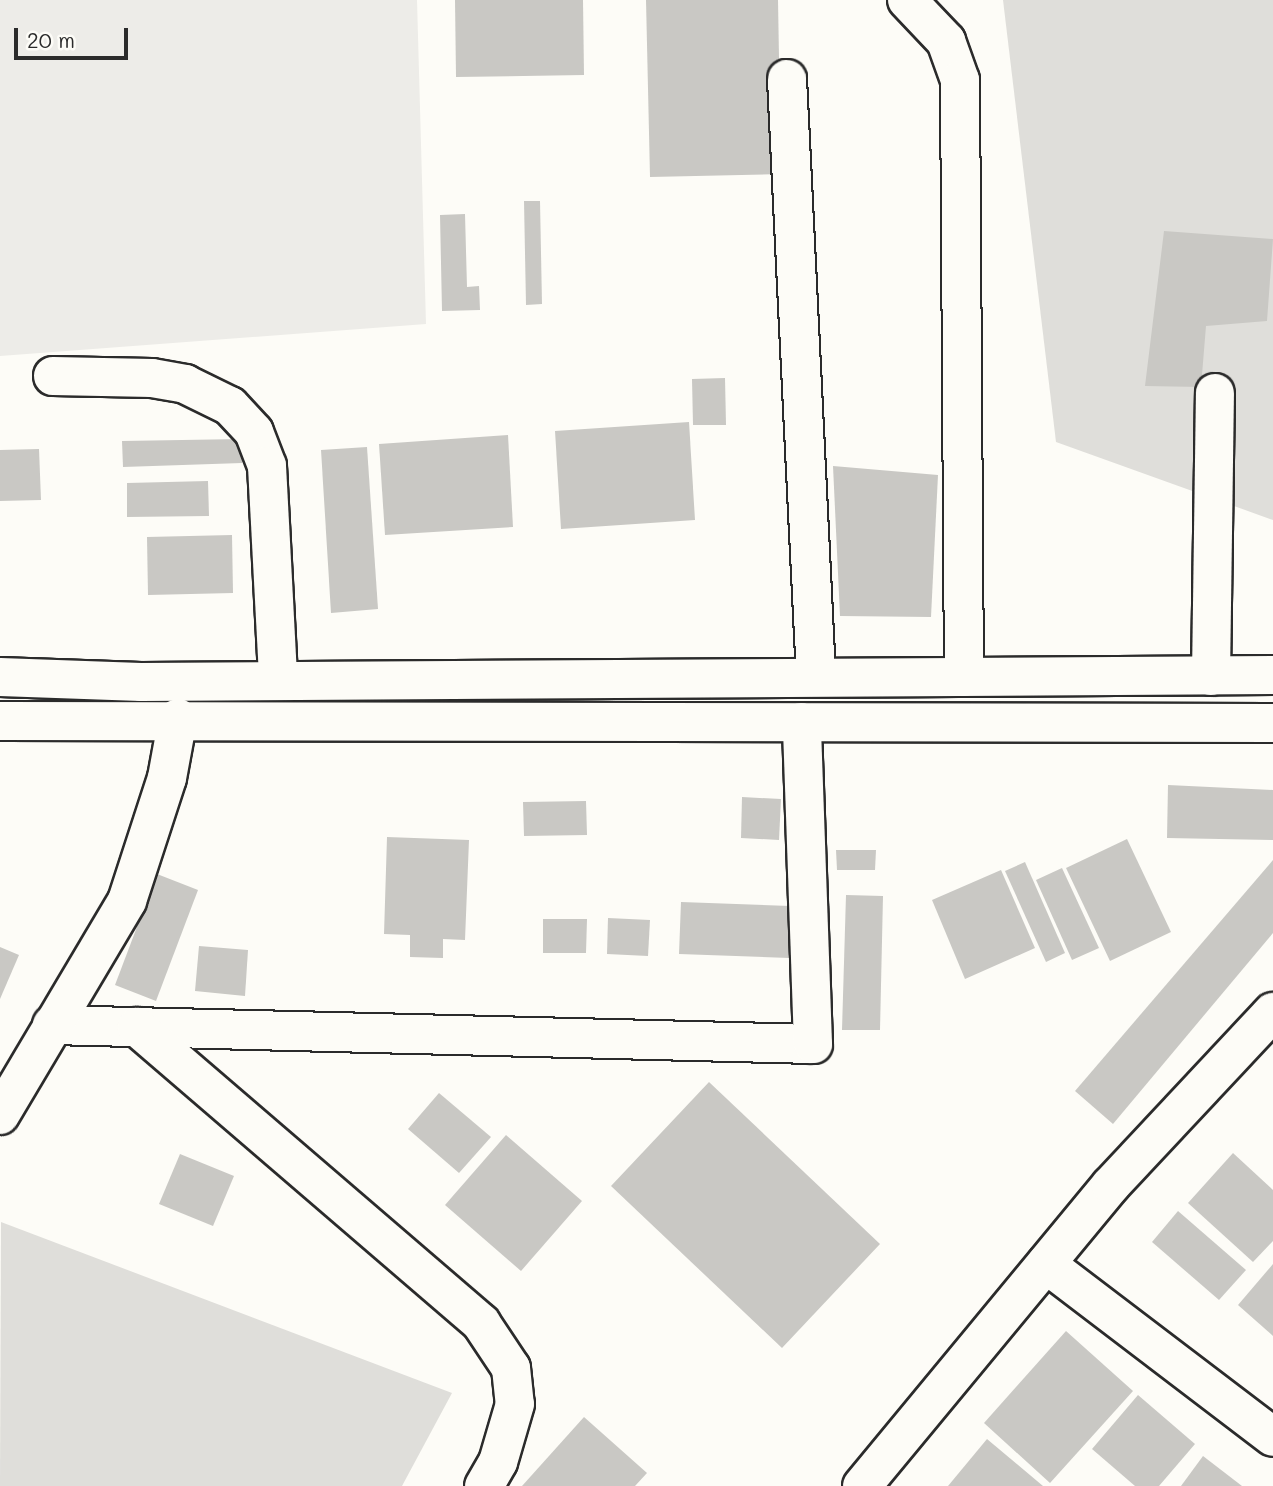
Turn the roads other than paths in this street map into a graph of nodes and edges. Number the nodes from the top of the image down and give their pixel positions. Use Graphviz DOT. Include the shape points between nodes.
graph roads {
  1 [pos="907,0"];
  2 [pos="788,79"];
  3 [pos="53,376"];
  4 [pos="1215,393"];
  5 [pos="1273,675"];
  6 [pos="1211,676"];
  7 [pos="0,677"];
  8 [pos="278,677"];
  9 [pos="816,677"];
  10 [pos="964,677"];
  11 [pos="178,718"];
  12 [pos="0,721"];
  13 [pos="802,722"];
  14 [pos="1273,723"];
  15 [pos="1273,1012"];
  16 [pos="52,1025"];
  17 [pos="137,1027"];
  18 [pos="0,1115"];
  19 [pos="1046,1264"];
  20 [pos="1273,1437"];
  21 [pos="484,1486"];
  22 [pos="862,1486"];
  1 -- 10 [label="street" via="946,41 960,80"];
  2 -- 9 [label="street"];
  3 -- 8 [label="street" via="185,384 230,406 254,432 267,467"];
  4 -- 6 [label="street"];
  5 -- 6 [label="street"];
  6 -- 10 [label="street"];
  7 -- 8 [label="street" via="141,682"];
  8 -- 9 [label="street"];
  9 -- 10 [label="street"];
  11 -- 12 [label="street"];
  11 -- 13 [label="street" via="354,724"];
  11 -- 16 [label="street" via="167,778 127,901"];
  13 -- 14 [label="street"];
  13 -- 17 [label="street" via="813,1044"];
  15 -- 19 [label="street" via="1111,1185"];
  16 -- 17 [label="street"];
  16 -- 18 [label="street"];
  17 -- 21 [label="street" via="481,1323 511,1368 515,1404 498,1462"];
  19 -- 20 [label="street"];
  19 -- 22 [label="street"];
}
